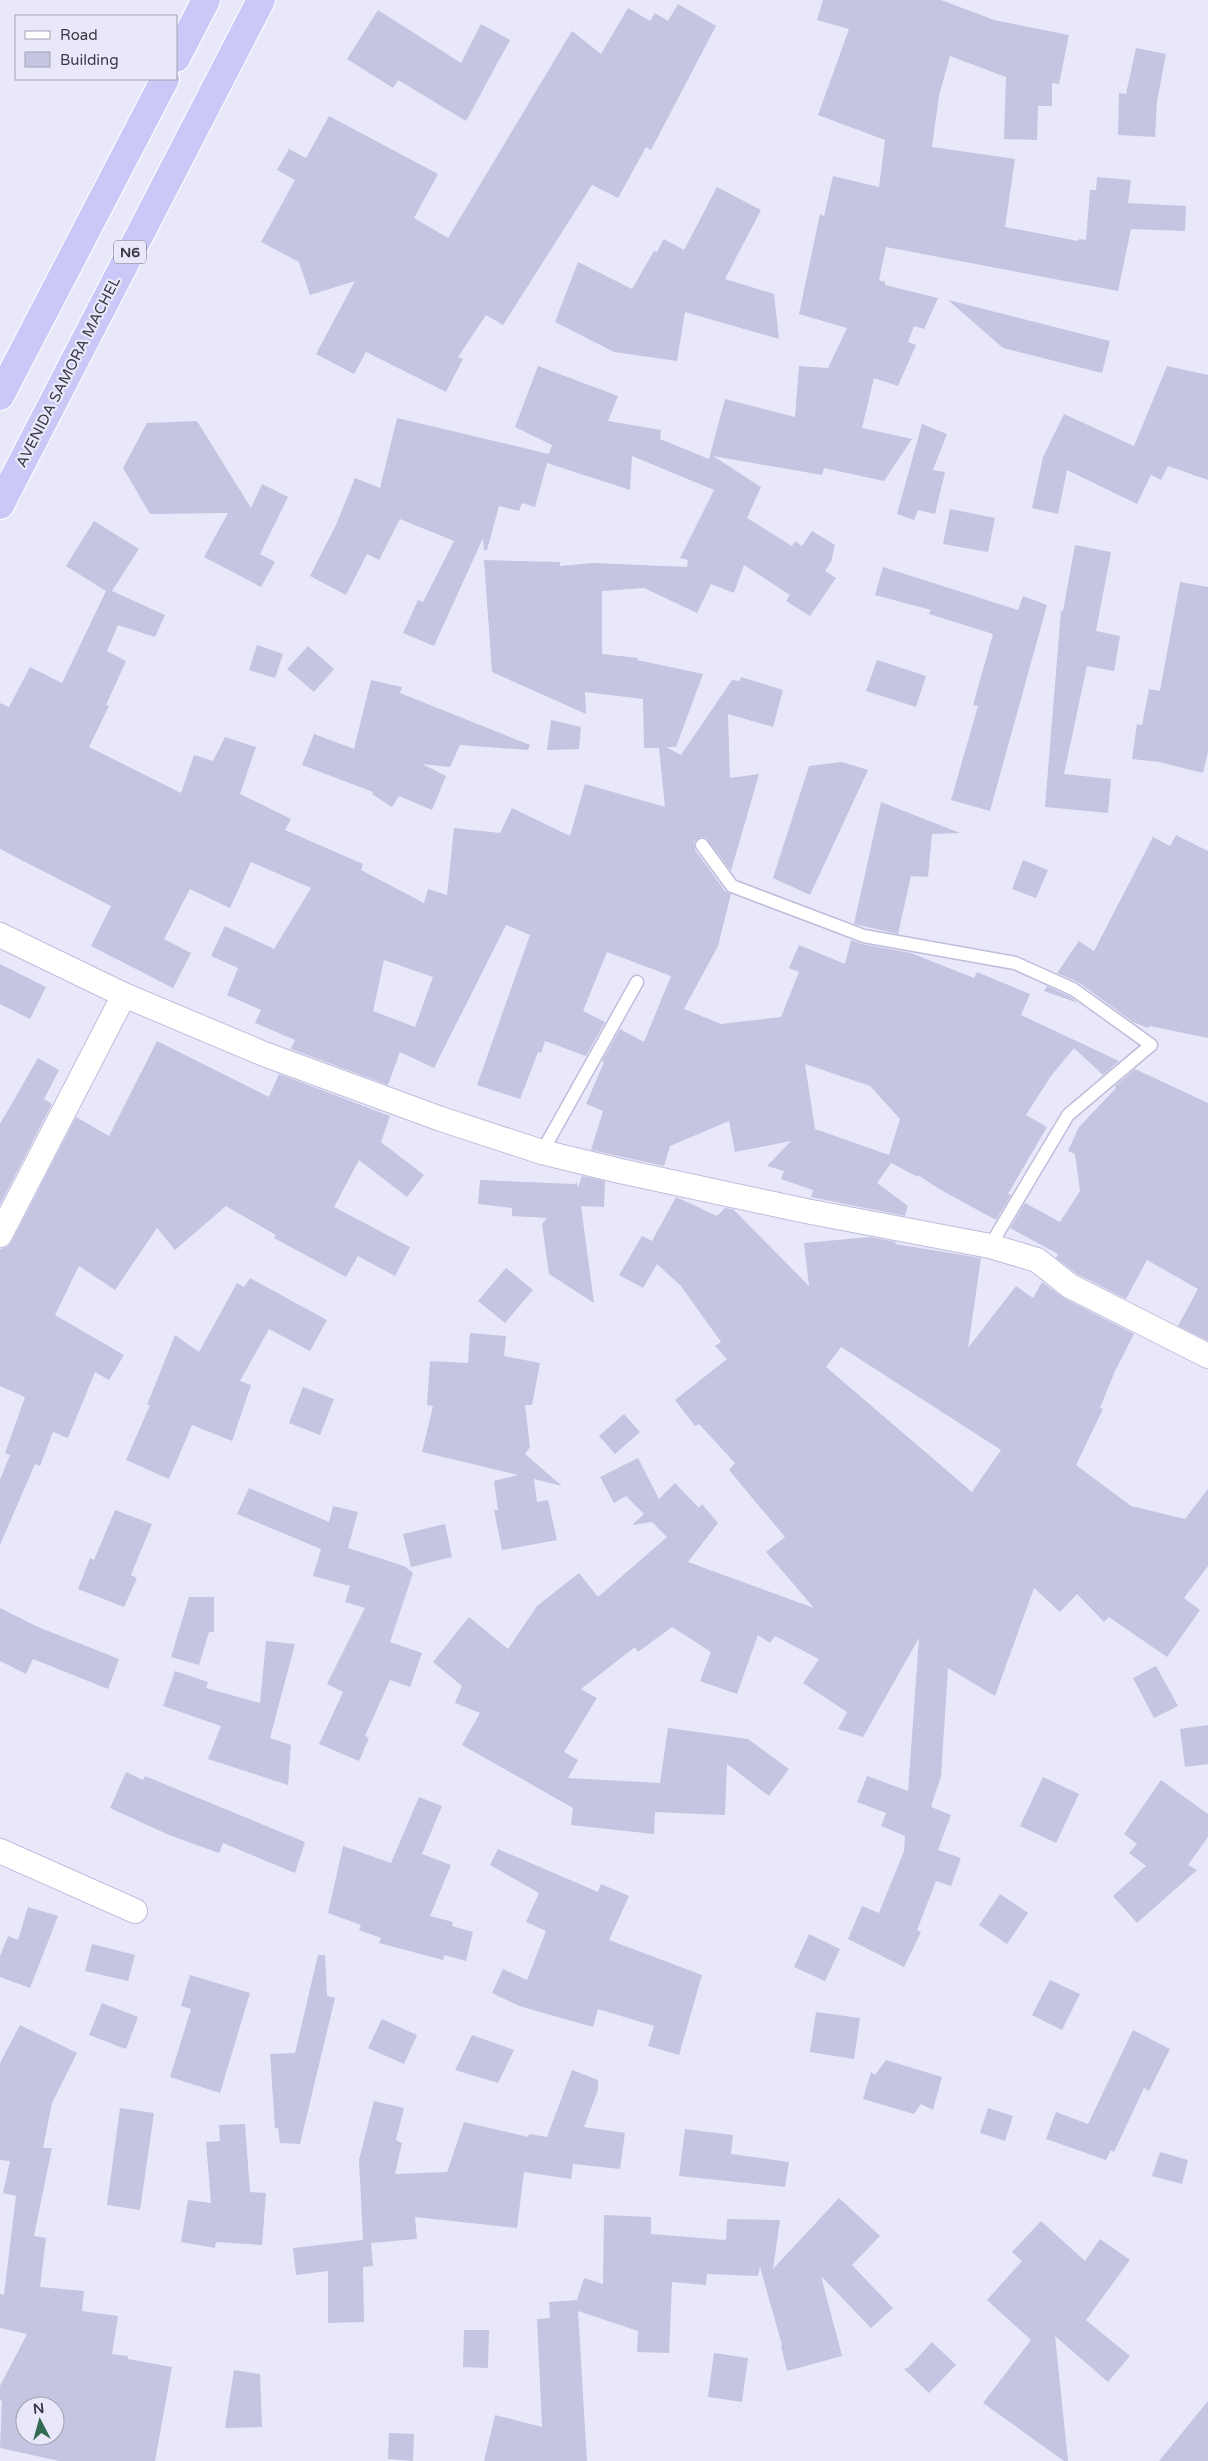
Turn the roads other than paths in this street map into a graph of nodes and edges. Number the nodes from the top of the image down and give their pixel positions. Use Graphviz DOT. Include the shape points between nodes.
graph roads {
  1 [pos="206,0"];
  2 [pos="261,0"];
  3 [pos="178,54"];
  4 [pos="164,80"];
  5 [pos="0,396"];
  6 [pos="0,505"];
  7 [pos="702,845"];
  8 [pos="0,935"];
  9 [pos="637,982"];
  10 [pos="124,995"];
  11 [pos="542,1152"];
  12 [pos="0,1235"];
  13 [pos="990,1246"];
  14 [pos="1208,1356"];
  15 [pos="0,1851"];
  16 [pos="135,1911"];
  1 -- 3 [label="highway"];
  2 -- 6 [label="highway, AVENIDA SAMORA MACHEL / N6"];
  4 -- 5 [label="highway"];
  7 -- 13 [label="lane" via="732,886 864,936 1015,963 1073,989 1151,1045 1068,1115"];
  8 -- 10 [label="street"];
  9 -- 11 [label="lane"];
  10 -- 11 [label="street" via="273,1058"];
  10 -- 12 [label="street"];
  11 -- 13 [label="street" via="806,1211"];
  13 -- 14 [label="street" via="1037,1260 1070,1286"];
  15 -- 16 [label="street"];
}
